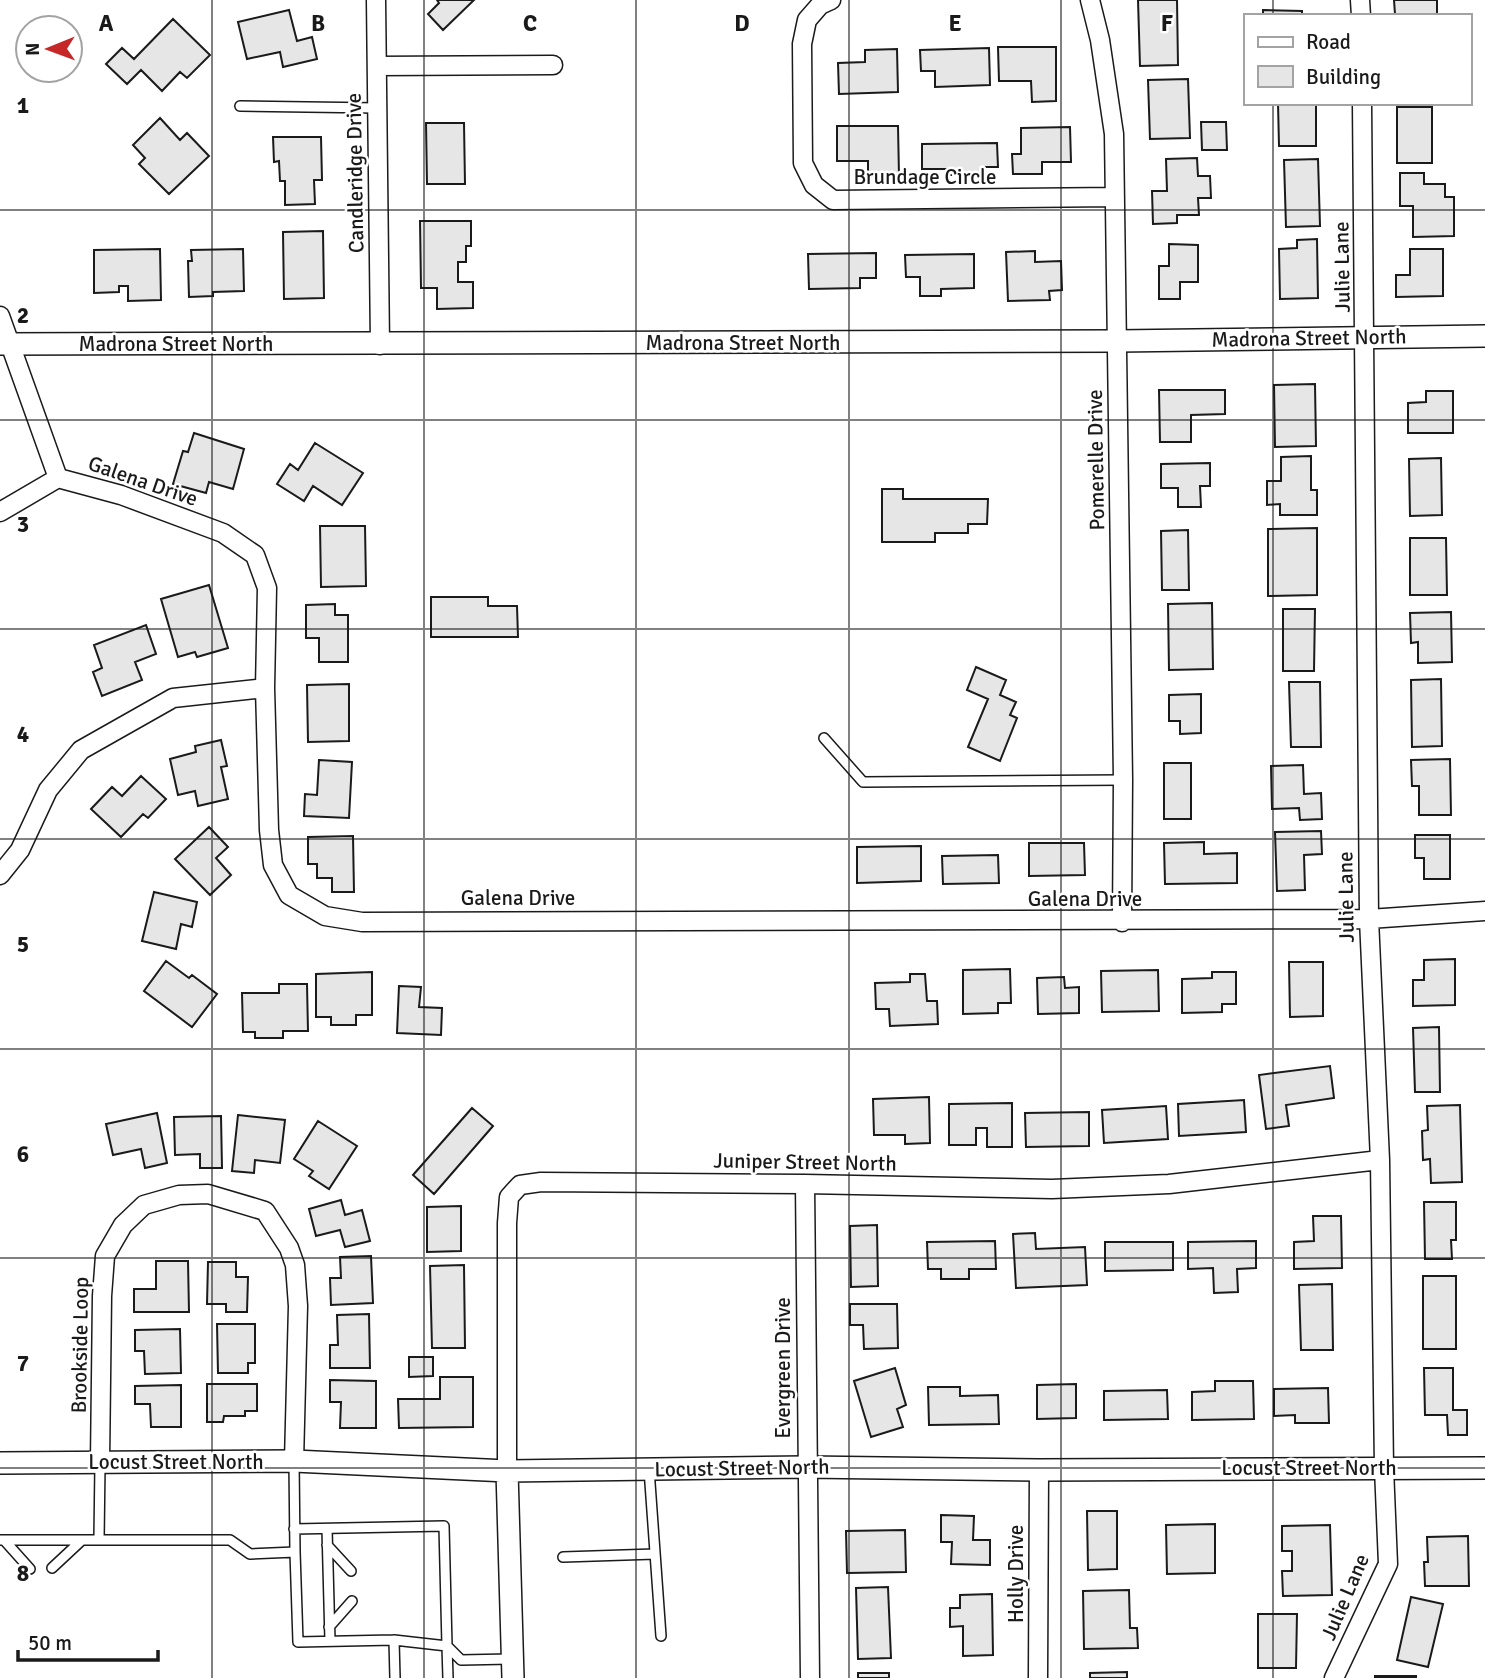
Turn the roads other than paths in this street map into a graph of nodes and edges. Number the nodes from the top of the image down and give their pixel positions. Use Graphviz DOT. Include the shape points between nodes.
graph roads {
  1 [pos="376,0"];
  2 [pos="831,0"];
  3 [pos="1090,0"];
  4 [pos="553,65"];
  5 [pos="377,66"];
  6 [pos="1362,105"];
  7 [pos="240,106"];
  8 [pos="377,108"];
  9 [pos="1115,197"];
  10 [pos="0,316"];
  11 [pos="1485,336"];
  12 [pos="1366,337"];
  13 [pos="1118,341"];
  14 [pos="5,344"];
  15 [pos="380,345"];
  16 [pos="58,478"];
  17 [pos="0,512"];
  18 [pos="265,688"];
  19 [pos="824,738"];
  20 [pos="1123,780"];
  21 [pos="0,875"];
  22 [pos="1485,911"];
  23 [pos="1369,919"];
  24 [pos="1122,922"];
  25 [pos="1380,1160"];
  26 [pos="805,1184"];
  27 [pos="294,1461"];
  28 [pos="100,1462"];
  29 [pos="0,1463"];
  30 [pos="806,1467"];
  31 [pos="1384,1468"];
  32 [pos="1485,1468"];
  33 [pos="649,1469"];
  34 [pos="1040,1469"];
  35 [pos="506,1471"];
  36 [pos="327,1529"];
  37 [pos="294,1530"];
  38 [pos="99,1540"];
  39 [pos="2,1541"];
  40 [pos="82,1541"];
  41 [pos="327,1545"];
  42 [pos="295,1552"];
  43 [pos="655,1554"];
  44 [pos="563,1557"];
  45 [pos="52,1568"];
  46 [pos="30,1569"];
  47 [pos="351,1571"];
  48 [pos="352,1601"];
  49 [pos="330,1627"];
  50 [pos="661,1636"];
  51 [pos="394,1640"];
  52 [pos="330,1641"];
  53 [pos="447,1646"];
  54 [pos="513,1668"];
  55 [pos="395,1678"];
  56 [pos="448,1678"];
  57 [pos="810,1678"];
  58 [pos="1038,1678"];
  59 [pos="1334,1678"];
  1 -- 5 [label="street, Candleridge Drive"];
  2 -- 9 [label="street, Brundage Circle" via="807,20 802,44 803,163 814,185 833,200"];
  3 -- 9 [label="street, Pomerelle Drive" via="1114,134"];
  4 -- 5 [label="street"];
  5 -- 8 [label="street, Candleridge Drive"];
  6 -- 12 [label="street, Julie Lane"];
  7 -- 8 [label="lane"];
  8 -- 15 [label="street, Candleridge Drive"];
  9 -- 13 [label="street, Pomerelle Drive"];
  10 -- 14 [label="street, Galena Drive"];
  11 -- 12 [label="street, Madrona Street North"];
  12 -- 13 [label="street, Madrona Street North"];
  12 -- 23 [label="street, Julie Lane"];
  13 -- 15 [label="street, Madrona Street North"];
  13 -- 20 [label="street, Pomerelle Drive"];
  14 -- 15 [label="street, Madrona Street North"];
  14 -- 16 [label="street, Galena Drive"];
  16 -- 17 [label="street"];
  16 -- 18 [label="street, Galena Drive" via="121,495 223,533 255,555 267,589"];
  18 -- 21 [label="street" via="173,698 81,750 48,790 20,850"];
  18 -- 24 [label="street, Galena Drive" via="273,865 289,895 325,916 362,922"];
  19 -- 20 [label="lane" via="863,782"];
  20 -- 24 [label="street, Pomerelle Drive"];
  22 -- 23 [label="street, Galena Drive"];
  23 -- 24 [label="street, Galena Drive"];
  23 -- 25 [label="street, Julie Lane"];
  25 -- 26 [label="street, Juniper Street North" via="1169,1184 1052,1189"];
  25 -- 31 [label="street, Julie Lane"];
  26 -- 30 [label="street, Evergreen Drive"];
  26 -- 35 [label="street, Juniper Street North" via="520,1185 509,1197 506,1223"];
  27 -- 28 [label="street, Locust Street North"];
  27 -- 28 [label="street, Brookside Loop" via="295,1265 265,1211 208,1194 179,1195 144,1205 122,1225 106,1256"];
  27 -- 35 [label="street, Locust Street North"];
  27 -- 37 [label="lane"];
  28 -- 29 [label="street, Locust Street North"];
  28 -- 38 [label="lane"];
  30 -- 33 [label="street, Locust Street North"];
  30 -- 34 [label="street, Locust Street North"];
  30 -- 57 [label="street, Evergreen Drive"];
  31 -- 32 [label="street, Locust Street North"];
  31 -- 34 [label="street, Locust Street North"];
  31 -- 59 [label="street, Julie Lane" via="1388,1564"];
  33 -- 35 [label="street, Locust Street North"];
  33 -- 43 [label="lane"];
  34 -- 58 [label="street, Holly Drive"];
  35 -- 54 [label="street"];
  36 -- 37 [label="lane"];
  36 -- 41 [label="lane"];
  36 -- 53 [label="lane" via="444,1526"];
  37 -- 42 [label="lane"];
  38 -- 40 [label="lane"];
  38 -- 42 [label="lane" via="230,1540 250,1554"];
  39 -- 40 [label="lane"];
  39 -- 46 [label="lane"];
  40 -- 45 [label="lane"];
  41 -- 47 [label="lane"];
  41 -- 49 [label="lane"];
  42 -- 52 [label="lane" via="298,1642"];
  43 -- 44 [label="lane"];
  43 -- 50 [label="lane"];
  48 -- 49 [label="lane"];
  49 -- 52 [label="lane"];
  51 -- 52 [label="lane"];
  51 -- 53 [label="lane"];
  51 -- 55 [label="lane"];
  53 -- 54 [label="lane" via="461,1660"];
  53 -- 56 [label="lane"];
}
